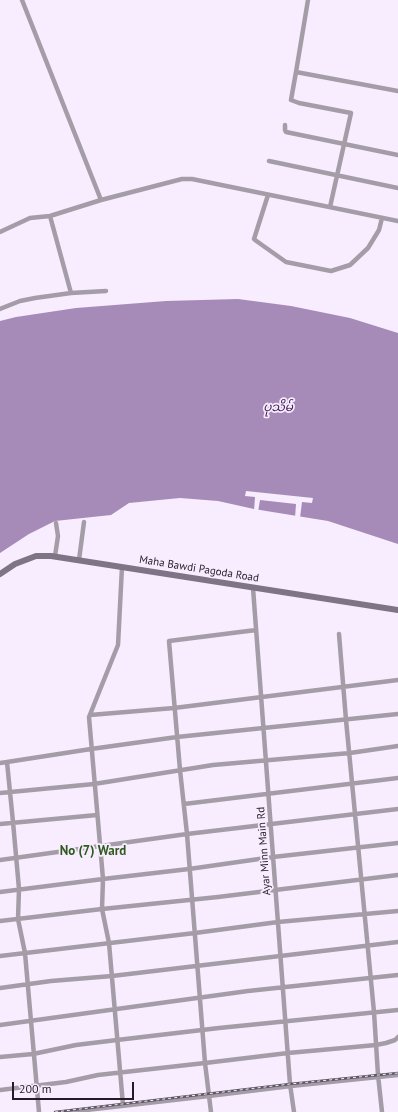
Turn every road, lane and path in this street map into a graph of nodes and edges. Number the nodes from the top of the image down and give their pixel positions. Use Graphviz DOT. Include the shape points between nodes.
graph roads {
  1 [pos="22,0"];
  2 [pos="308,0"];
  3 [pos="296,72"];
  4 [pos="398,91"];
  5 [pos="285,126"];
  6 [pos="344,144"];
  7 [pos="398,155"];
  8 [pos="269,161"];
  9 [pos="337,175"];
  10 [pos="398,188"];
  11 [pos="268,195"];
  12 [pos="101,200"];
  13 [pos="330,207"];
  14 [pos="50,216"];
  15 [pos="382,218"];
  16 [pos="398,221"];
  17 [pos="0,232"];
  18 [pos="106,291"];
  19 [pos="71,293"];
  20 [pos="0,309"];
  21 [pos="84,522"];
  22 [pos="56,523"];
  23 [pos="55,556"];
  24 [pos="79,560"];
  25 [pos="122,566"];
  26 [pos="0,574"];
  27 [pos="253,588"];
  28 [pos="398,610"];
  29 [pos="256,630"];
  30 [pos="339,634"];
  31 [pos="398,680"];
  32 [pos="344,687"];
  33 [pos="261,696"];
  34 [pos="174,708"];
  35 [pos="398,714"];
  36 [pos="90,715"];
  37 [pos="346,720"];
  38 [pos="264,728"];
  39 [pos="177,737"];
  40 [pos="398,746"];
  41 [pos="91,749"];
  42 [pos="350,753"];
  43 [pos="266,760"];
  44 [pos="7,762"];
  45 [pos="0,763"];
  46 [pos="180,770"];
  47 [pos="398,778"];
  48 [pos="94,784"];
  49 [pos="352,784"];
  50 [pos="10,792"];
  51 [pos="0,793"];
  52 [pos="268,793"];
  53 [pos="184,804"];
  54 [pos="398,809"];
  55 [pos="355,814"];
  56 [pos="97,815"];
  57 [pos="13,822"];
  58 [pos="0,824"];
  59 [pos="271,824"];
  60 [pos="187,834"];
  61 [pos="398,843"];
  62 [pos="100,847"];
  63 [pos="358,847"];
  64 [pos="273,857"];
  65 [pos="16,859"];
  66 [pos="0,860"];
  67 [pos="190,869"];
  68 [pos="398,875"];
  69 [pos="103,878"];
  70 [pos="361,879"];
  71 [pos="19,889"];
  72 [pos="276,889"];
  73 [pos="0,892"];
  74 [pos="192,899"];
  75 [pos="102,909"];
  76 [pos="398,910"];
  77 [pos="364,914"];
  78 [pos="18,919"];
  79 [pos="0,921"];
  80 [pos="278,922"];
  81 [pos="195,933"];
  82 [pos="398,942"];
  83 [pos="109,943"];
  84 [pos="367,946"];
  85 [pos="24,953"];
  86 [pos="281,955"];
  87 [pos="0,956"];
  88 [pos="197,966"];
  89 [pos="398,975"];
  90 [pos="112,976"];
  91 [pos="370,978"];
  92 [pos="27,985"];
  93 [pos="283,987"];
  94 [pos="0,988"];
  95 [pos="200,998"];
  96 [pos="114,1010"];
  97 [pos="398,1010"];
  98 [pos="374,1012"];
  99 [pos="30,1020"];
  100 [pos="286,1021"];
  101 [pos="0,1025"];
  102 [pos="203,1031"];
  103 [pos="398,1037"];
  104 [pos="117,1040"];
  105 [pos="376,1045"];
  106 [pos="288,1053"];
  107 [pos="33,1054"];
  108 [pos="0,1057"];
  109 [pos="205,1064"];
  110 [pos="120,1072"];
  111 [pos="398,1075"];
  112 [pos="378,1077"];
  113 [pos="36,1085"];
  114 [pos="290,1086"];
  115 [pos="0,1090"];
  116 [pos="209,1096"];
  117 [pos="123,1105"];
  118 [pos="38,1112"];
  119 [pos="69,1112"];
  120 [pos="211,1112"];
  121 [pos="294,1112"];
  122 [pos="382,1112"];
  1 -- 12 [label="street"];
  2 -- 3 [label="street"];
  3 -- 4 [label="street"];
  3 -- 6 [label="street" via="291,100 351,113"];
  5 -- 6 [label="street" via="286,132"];
  6 -- 7 [label="street"];
  6 -- 9 [label="street"];
  8 -- 9 [label="street"];
  9 -- 10 [label="street"];
  9 -- 13 [label="street"];
  11 -- 12 [label="street" via="207,181 182,179"];
  11 -- 13 [label="street"];
  11 -- 15 [label="street" via="254,239 286,262 331,271 350,265 368,248"];
  12 -- 14 [label="street"];
  13 -- 15 [label="street"];
  14 -- 17 [label="street" via="30,218"];
  14 -- 19 [label="street"];
  15 -- 16 [label="street"];
  18 -- 19 [label="street"];
  19 -- 20 [label="street" via="20,301"];
  21 -- 24 [label="street"];
  22 -- 23 [label="street" via="58,536"];
  23 -- 24 [label="street, Maha Bawdi Pagoda Road"];
  23 -- 26 [label="street, Maha Bawdi Pagoda Road" via="36,556 15,564"];
  24 -- 25 [label="street, Maha Bawdi Pagoda Road"];
  25 -- 27 [label="street, Maha Bawdi Pagoda Road"];
  25 -- 36 [label="street" via="118,645"];
  27 -- 28 [label="street, Maha Bawdi Pagoda Road"];
  27 -- 29 [label="street, Ayar Minn Main Rd"];
  29 -- 33 [label="street, Ayar Minn Main Rd"];
  29 -- 34 [label="street" via="169,641"];
  30 -- 32 [label="street"];
  31 -- 32 [label="street"];
  32 -- 33 [label="street"];
  32 -- 37 [label="street"];
  33 -- 34 [label="street"];
  33 -- 38 [label="street, Ayar Minn Main Rd"];
  34 -- 36 [label="street"];
  34 -- 39 [label="street"];
  35 -- 37 [label="street"];
  36 -- 41 [label="street" via="88,717"];
  37 -- 38 [label="street"];
  37 -- 42 [label="street"];
  38 -- 39 [label="street"];
  38 -- 43 [label="street, Ayar Minn Main Rd"];
  39 -- 41 [label="street"];
  39 -- 46 [label="street"];
  40 -- 42 [label="street"];
  41 -- 44 [label="street"];
  41 -- 48 [label="street"];
  42 -- 43 [label="street"];
  42 -- 49 [label="street"];
  43 -- 46 [label="street"];
  43 -- 52 [label="street, Ayar Minn Main Rd"];
  44 -- 45 [label="street"];
  44 -- 50 [label="street"];
  46 -- 48 [label="street"];
  46 -- 53 [label="street"];
  47 -- 49 [label="street"];
  48 -- 50 [label="street"];
  48 -- 56 [label="street"];
  49 -- 52 [label="street"];
  49 -- 55 [label="street"];
  50 -- 51 [label="street"];
  50 -- 57 [label="street"];
  52 -- 53 [label="street"];
  52 -- 59 [label="street, Ayar Minn Main Rd"];
  53 -- 60 [label="street"];
  54 -- 55 [label="street"];
  55 -- 59 [label="street"];
  55 -- 63 [label="street"];
  56 -- 57 [label="street"];
  56 -- 62 [label="street"];
  57 -- 58 [label="street"];
  57 -- 65 [label="street"];
  59 -- 60 [label="street"];
  59 -- 64 [label="street, Ayar Minn Main Rd"];
  60 -- 62 [label="street"];
  60 -- 67 [label="street"];
  61 -- 63 [label="street"];
  62 -- 65 [label="street"];
  62 -- 69 [label="street"];
  63 -- 64 [label="street"];
  63 -- 70 [label="street"];
  64 -- 67 [label="street"];
  64 -- 72 [label="street, Ayar Minn Main Rd"];
  65 -- 66 [label="street"];
  65 -- 71 [label="street"];
  67 -- 69 [label="street"];
  67 -- 74 [label="street"];
  68 -- 70 [label="street"];
  69 -- 71 [label="street"];
  69 -- 75 [label="street"];
  70 -- 72 [label="street"];
  70 -- 77 [label="street"];
  71 -- 73 [label="street"];
  71 -- 78 [label="street"];
  72 -- 74 [label="street"];
  72 -- 80 [label="street, Ayar Minn Main Rd"];
  74 -- 75 [label="street"];
  74 -- 81 [label="street"];
  75 -- 78 [label="street"];
  75 -- 83 [label="street"];
  76 -- 77 [label="street"];
  77 -- 80 [label="street"];
  77 -- 84 [label="street"];
  78 -- 79 [label="street"];
  78 -- 85 [label="street"];
  80 -- 81 [label="street"];
  80 -- 86 [label="street, Ayar Minn Main Rd"];
  81 -- 83 [label="street"];
  81 -- 88 [label="street"];
  82 -- 84 [label="street"];
  83 -- 85 [label="street"];
  83 -- 90 [label="street"];
  84 -- 86 [label="street"];
  84 -- 91 [label="street"];
  85 -- 87 [label="street"];
  85 -- 92 [label="street"];
  86 -- 88 [label="street"];
  86 -- 93 [label="street, Ayar Minn Main Rd"];
  88 -- 90 [label="street"];
  88 -- 95 [label="street"];
  89 -- 91 [label="street"];
  90 -- 92 [label="street"];
  90 -- 96 [label="street"];
  91 -- 93 [label="street"];
  91 -- 98 [label="street"];
  92 -- 94 [label="street"];
  92 -- 99 [label="street"];
  93 -- 95 [label="street"];
  93 -- 100 [label="street, Ayar Minn Main Rd"];
  95 -- 96 [label="street"];
  95 -- 102 [label="street"];
  96 -- 99 [label="street"];
  96 -- 104 [label="street"];
  97 -- 98 [label="street"];
  98 -- 100 [label="street"];
  98 -- 105 [label="street"];
  99 -- 101 [label="street"];
  99 -- 107 [label="street"];
  100 -- 102 [label="street"];
  100 -- 106 [label="street, Ayar Minn Main Rd"];
  102 -- 104 [label="street"];
  102 -- 109 [label="street"];
  103 -- 105 [label="street"];
  104 -- 107 [label="street"];
  104 -- 110 [label="street"];
  105 -- 106 [label="street"];
  105 -- 112 [label="street"];
  106 -- 109 [label="street"];
  106 -- 114 [label="street, Ayar Minn Main Rd"];
  107 -- 108 [label="street"];
  107 -- 113 [label="street"];
  109 -- 110 [label="street"];
  109 -- 116 [label="street"];
  110 -- 113 [label="street"];
  110 -- 117 [label="street"];
  111 -- 112 [label="street"];
  112 -- 114 [label="street"];
  112 -- 122 [label="street"];
  113 -- 115 [label="street"];
  113 -- 118 [label="street"];
  114 -- 116 [label="street"];
  114 -- 121 [label="street, Ayar Minn Main Rd"];
  116 -- 117 [label="street"];
  116 -- 120 [label="street"];
  117 -- 119 [label="street"];
}
